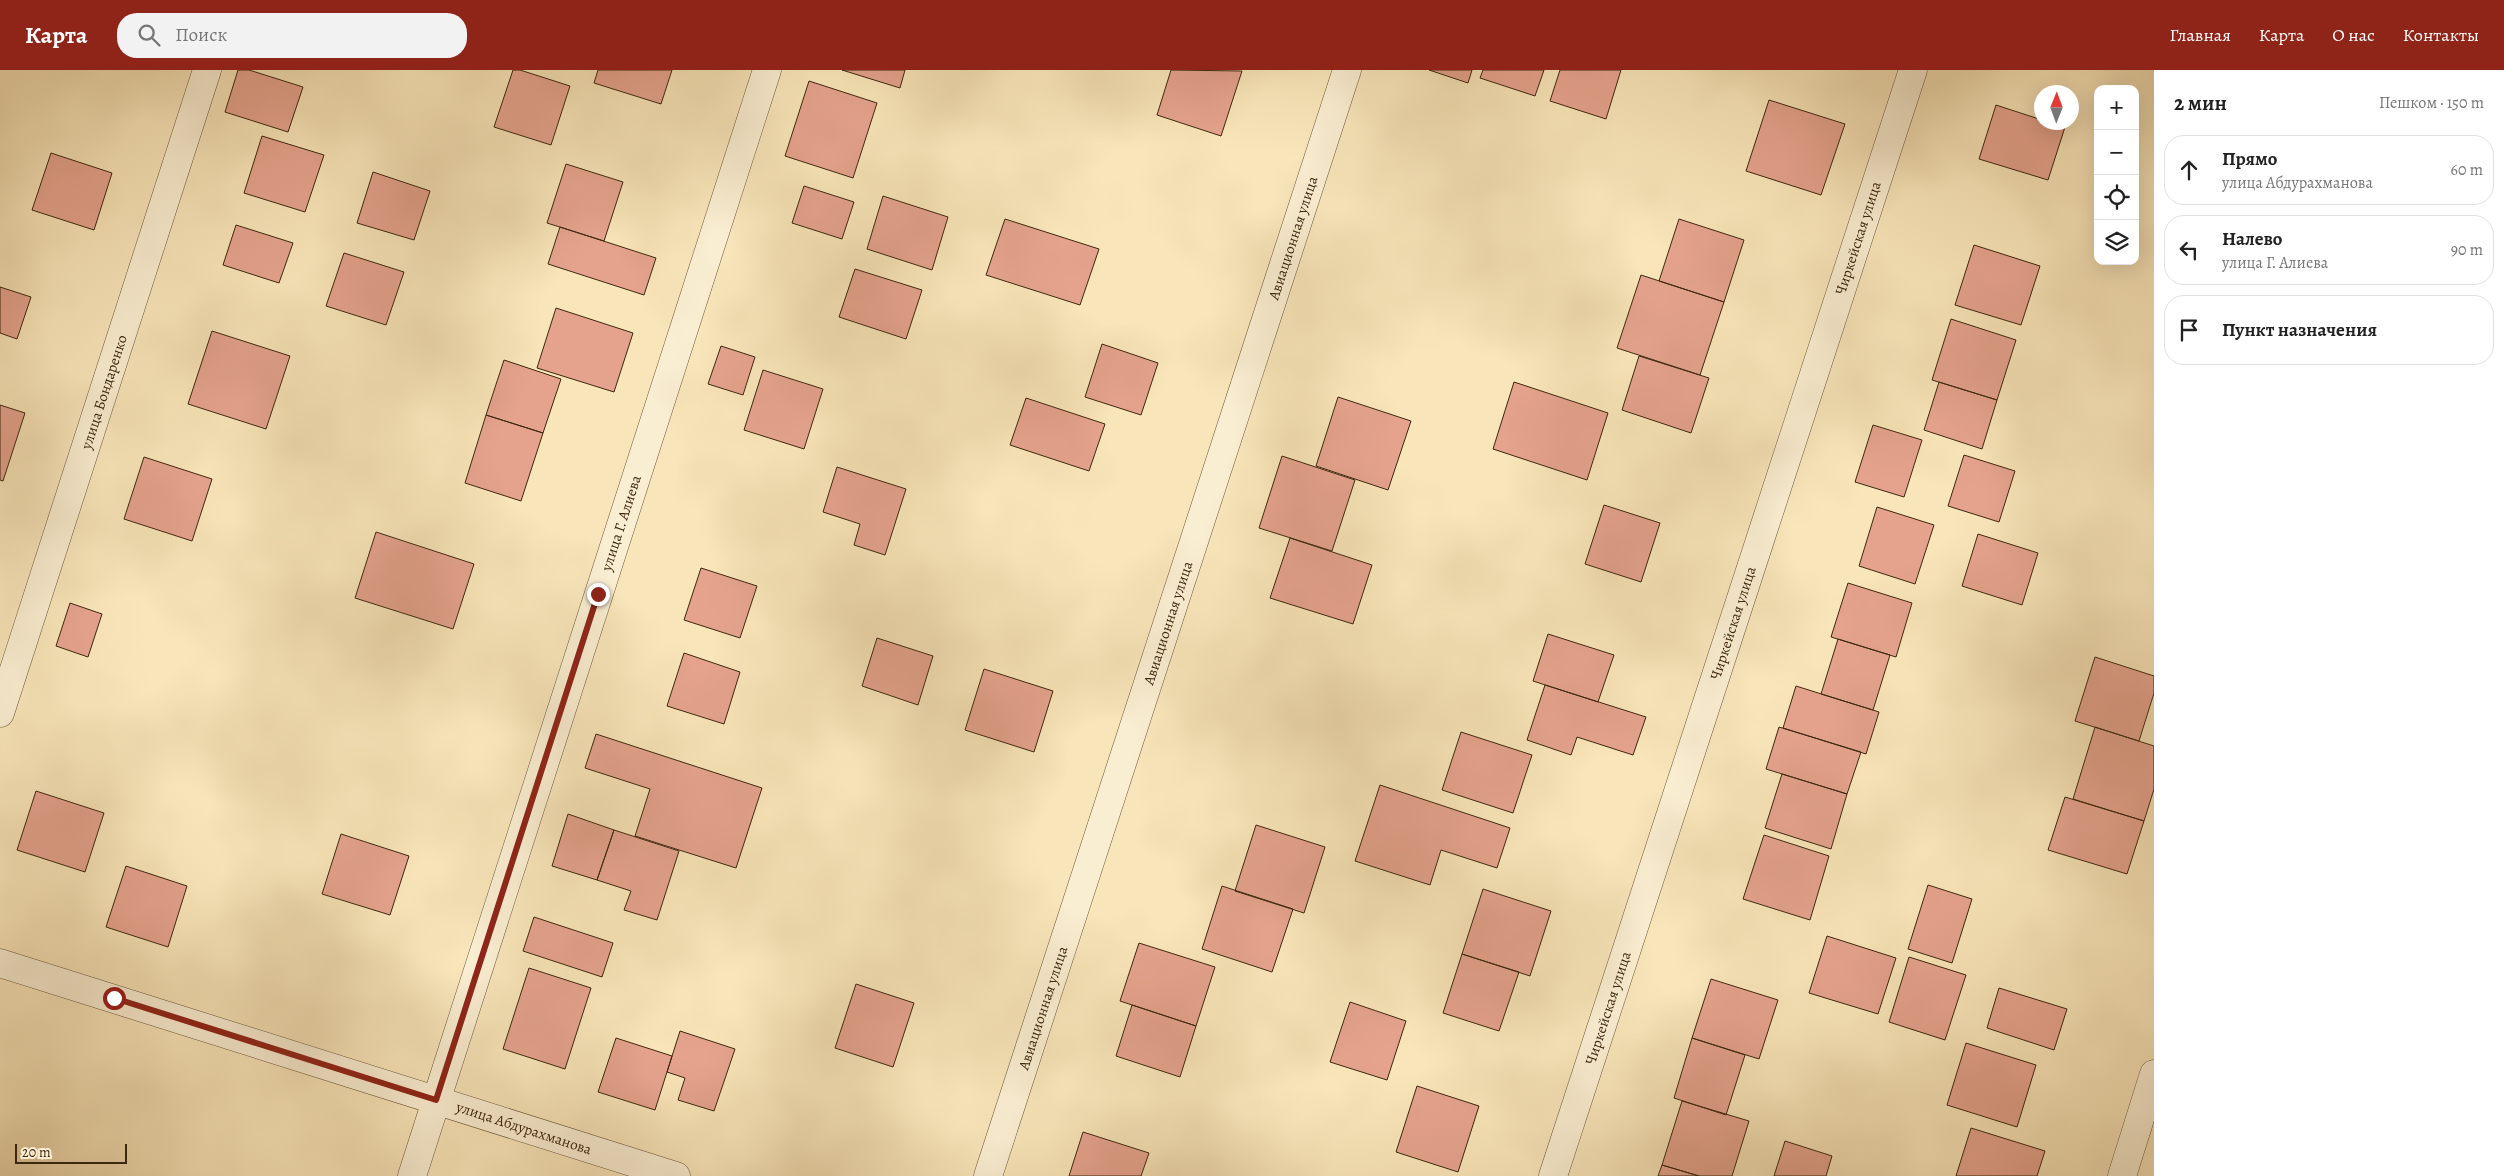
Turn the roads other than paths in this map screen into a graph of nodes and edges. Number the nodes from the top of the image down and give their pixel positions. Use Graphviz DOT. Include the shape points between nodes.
graph roads {
  1 [pos="207,70"];
  2 [pos="767,70"];
  3 [pos="1347,70"];
  4 [pos="1913,70"];
  5 [pos="0,713"];
  6 [pos="0,963"];
  7 [pos="2154,1074"];
  8 [pos="436,1100"];
  9 [pos="412,1176"];
  10 [pos="676,1176"];
  11 [pos="988,1176"];
  12 [pos="1553,1176"];
  13 [pos="2122,1176"];
  1 -- 5 [label="street, улица Бондаренко"];
  2 -- 8 [label="street, улица Г. Алиева"];
  3 -- 11 [label="street, Авиационная улица"];
  4 -- 12 [label="street, Чиркейская улица"];
  6 -- 8 [label="street, улица Абдурахманова"];
  7 -- 13 [label="street"];
  8 -- 9 [label="street, улица Г. Алиева"];
  8 -- 10 [label="street, улица Абдурахманова"];
}
